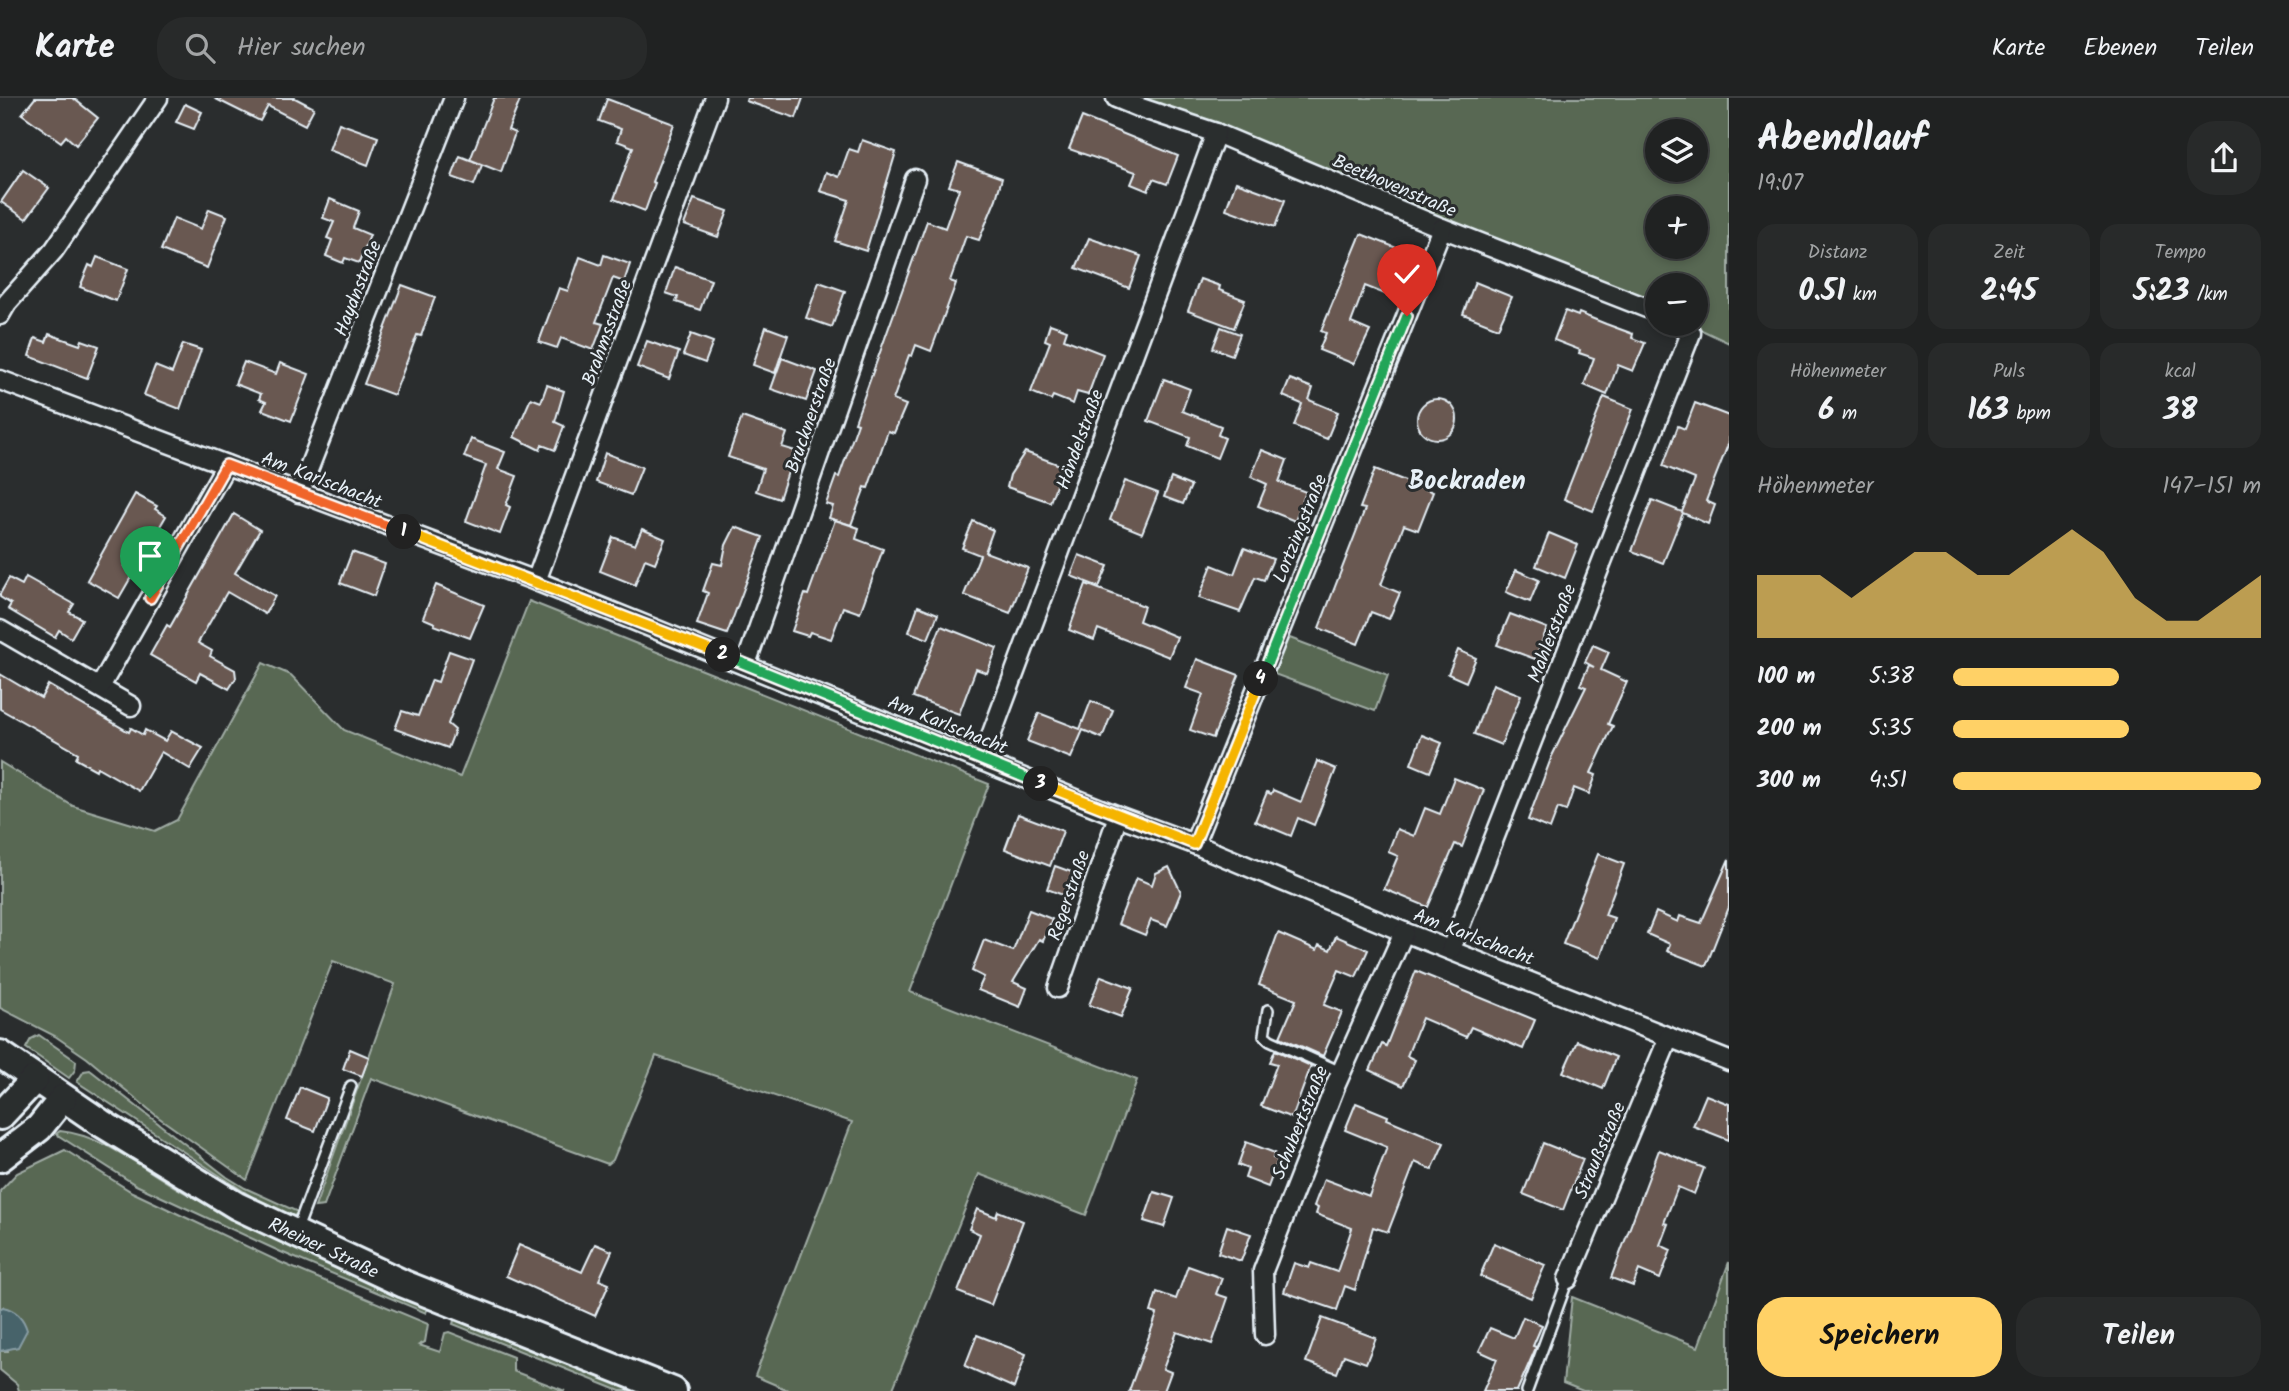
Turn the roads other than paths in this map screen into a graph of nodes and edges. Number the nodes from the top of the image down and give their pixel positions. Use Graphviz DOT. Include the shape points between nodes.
graph roads {
  1 [pos="158,98"];
  2 [pos="454,98"];
  3 [pos="715,98"];
  4 [pos="1116,98"];
  5 [pos="1216,132"];
  6 [pos="915,179"];
  7 [pos="1442,228"];
  8 [pos="1645,307"];
  9 [pos="0,315"];
  10 [pos="1681,336"];
  11 [pos="0,380"];
  12 [pos="226,465"];
  13 [pos="299,493"];
  14 [pos="536,581"];
  15 [pos="0,630"];
  16 [pos="746,664"];
  17 [pos="100,687"];
  18 [pos="131,706"];
  19 [pos="982,760"];
  20 [pos="1118,816"];
  21 [pos="1194,844"];
  22 [pos="1404,932"];
  23 [pos="1451,949"];
  24 [pos="1058,988"];
  25 [pos="1268,1010"];
  26 [pos="1669,1037"];
  27 [pos="0,1054"];
  28 [pos="1729,1062"];
  29 [pos="1341,1072"];
  30 [pos="35,1079"];
  31 [pos="351,1086"];
  32 [pos="63,1098"];
  33 [pos="0,1116"];
  34 [pos="0,1158"];
  35 [pos="296,1234"];
  36 [pos="1568,1279"];
  37 [pos="1265,1335"];
  38 [pos="673,1391"];
  39 [pos="1527,1391"];
  1 -- 9 [label="street" via="54,250"];
  2 -- 13 [label="street, Haydnstraße"];
  3 -- 14 [label="street, Brahmsstraße"];
  4 -- 5 [label="street, Beethovenstraße"];
  5 -- 7 [label="street, Beethovenstraße"];
  5 -- 19 [label="street, Händelstraße"];
  6 -- 16 [label="street, Brucknerstraße"];
  7 -- 8 [label="street, Beethovenstraße"];
  7 -- 21 [label="street, Lortzingstraße"];
  10 -- 23 [label="street, Mahlerstraße"];
  11 -- 12 [label="street, Am Karlschacht"];
  12 -- 13 [label="street, Am Karlschacht"];
  12 -- 17 [label="street"];
  13 -- 14 [label="street, Am Karlschacht"];
  14 -- 16 [label="street, Am Karlschacht"];
  15 -- 17 [label="street"];
  16 -- 19 [label="street, Am Karlschacht"];
  17 -- 18 [label="street"];
  19 -- 20 [label="street, Am Karlschacht"];
  20 -- 21 [label="street, Am Karlschacht"];
  20 -- 24 [label="street, Regerstraße"];
  21 -- 22 [label="street, Am Karlschacht"];
  22 -- 23 [label="street, Am Karlschacht"];
  22 -- 29 [label="street, Schubertstraße"];
  23 -- 26 [label="street, Am Karlschacht"];
  25 -- 29 [label="lane" via="1264,1035"];
  26 -- 28 [label="street, Am Karlschacht"];
  26 -- 36 [label="street, Straußstraße"];
  27 -- 30 [label="main road, Rheiner Straße"];
  29 -- 37 [label="street, Schubertstraße" via="1263,1271"];
  30 -- 32 [label="main road, Rheiner Straße"];
  30 -- 33 [label="main road"];
  31 -- 35 [label="lane"];
  32 -- 34 [label="main road" via="39,1128"];
  32 -- 35 [label="main road, Rheiner Straße" via="237,1206"];
  35 -- 38 [label="main road, Rheiner Straße" via="404,1284"];
  36 -- 39 [label="lane"];
}
